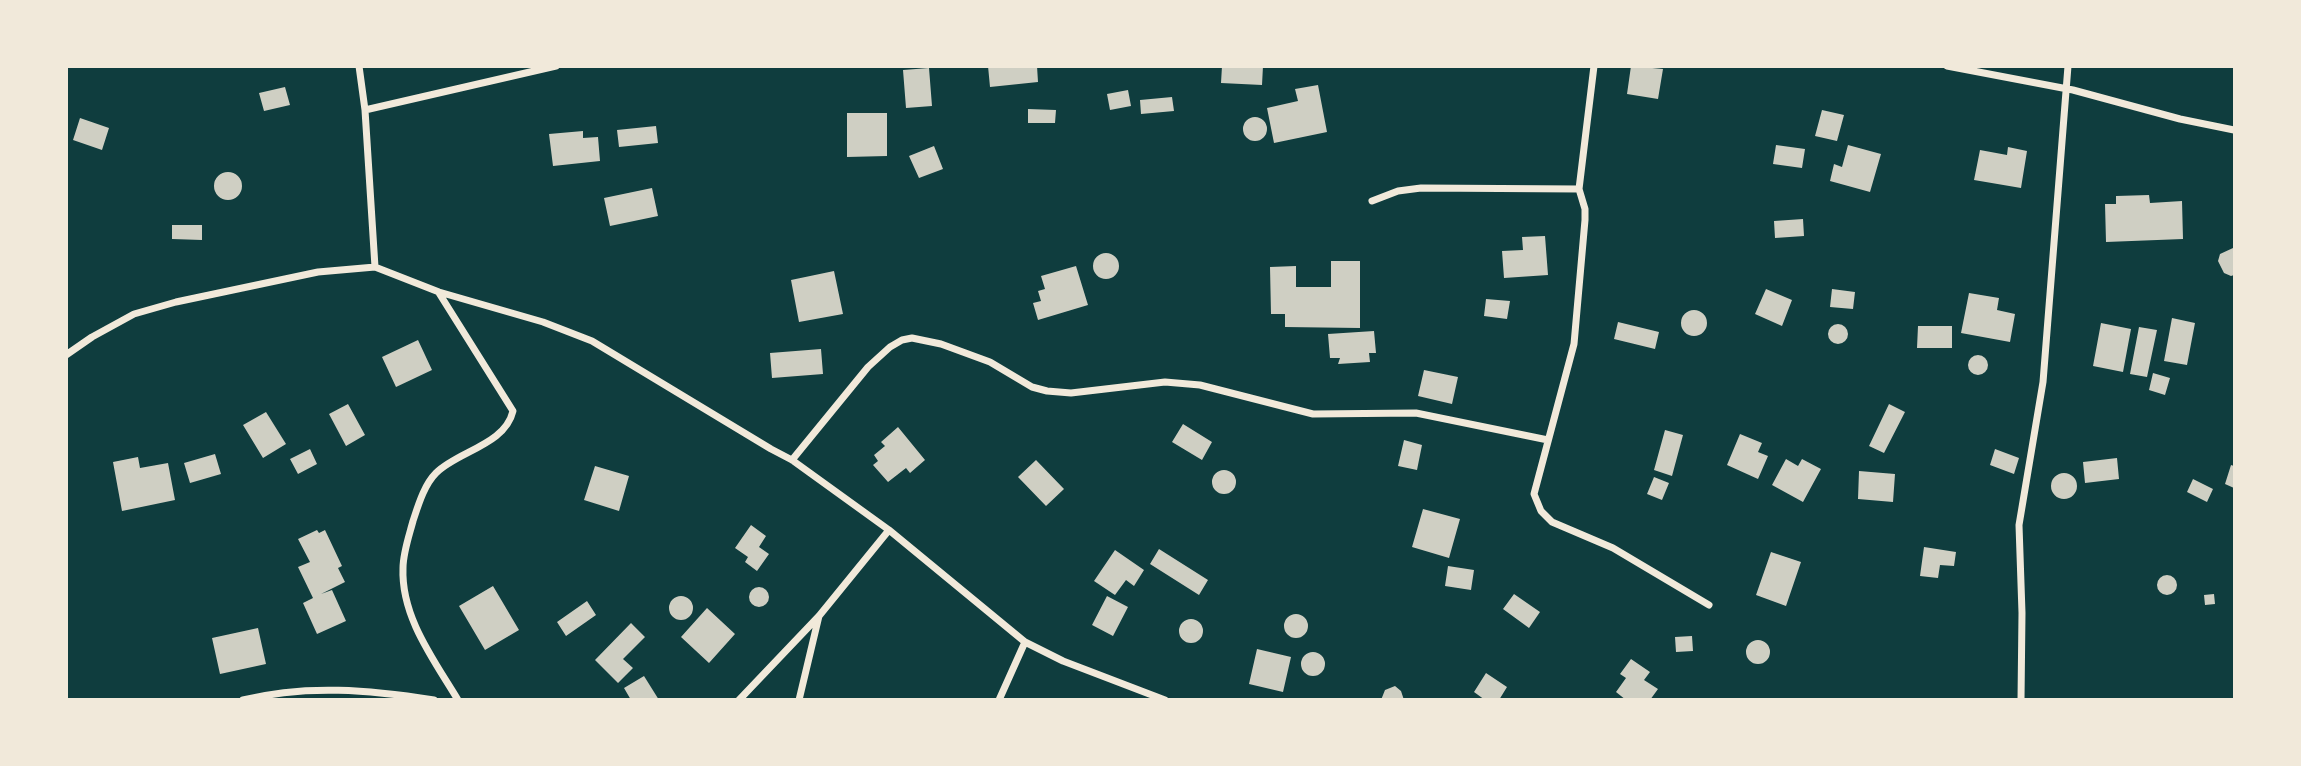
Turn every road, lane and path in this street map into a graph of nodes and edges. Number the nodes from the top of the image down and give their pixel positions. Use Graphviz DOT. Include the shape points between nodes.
graph roads {
  1 [pos="359,66"];
  2 [pos="556,66"];
  3 [pos="1594,66"];
  4 [pos="1947,66"];
  5 [pos="2068,66"];
  6 [pos="2065,88"];
  7 [pos="365,110"];
  8 [pos="2235,130"];
  9 [pos="1579,189"];
  10 [pos="1372,201"];
  11 [pos="375,267"];
  12 [pos="439,292"];
  13 [pos="66,355"];
  14 [pos="1548,440"];
  15 [pos="792,460"];
  16 [pos="889,530"];
  17 [pos="1709,605"];
  18 [pos="819,616"];
  19 [pos="1026,642"];
  20 [pos="243,699"];
  21 [pos="434,699"];
  22 [pos="458,699"];
  23 [pos="738,699"];
  24 [pos="799,699"];
  25 [pos="999,699"];
  26 [pos="1165,699"];
  27 [pos="2021,699"];
  1 -- 7 [label="street"];
  2 -- 7 [label="street"];
  3 -- 9 [label="street"];
  4 -- 6 [label="street"];
  5 -- 6 [label="street"];
  6 -- 8 [label="street"];
  6 -- 27 [label="street" via="2043,382 2019,525"];
  7 -- 11 [label="street"];
  9 -- 10 [label="street" via="1421,188"];
  9 -- 14 [label="street" via="1585,220 1574,344"];
  11 -- 12 [label="street"];
  11 -- 13 [label="street" via="318,272 176,302 134,314"];
  12 -- 15 [label="street" via="592,341"];
  12 -- 22 [label="street" via="513,411 498,434 436,473 419,501 407,545 403,568 408,604 419,636"];
  14 -- 15 [label="street" via="1416,412 1313,414 1200,385 1165,382 1071,393 1047,391 990,362 912,338 890,347 868,367"];
  14 -- 17 [label="street" via="1534,494 1541,511 1552,522 1614,548"];
  15 -- 16 [label="street"];
  16 -- 18 [label="street"];
  16 -- 19 [label="street"];
  18 -- 23 [label="street"];
  18 -- 24 [label="street"];
  19 -- 25 [label="street"];
  19 -- 26 [label="street"];
  20 -- 21 [label="street" via="320,689"];
}
